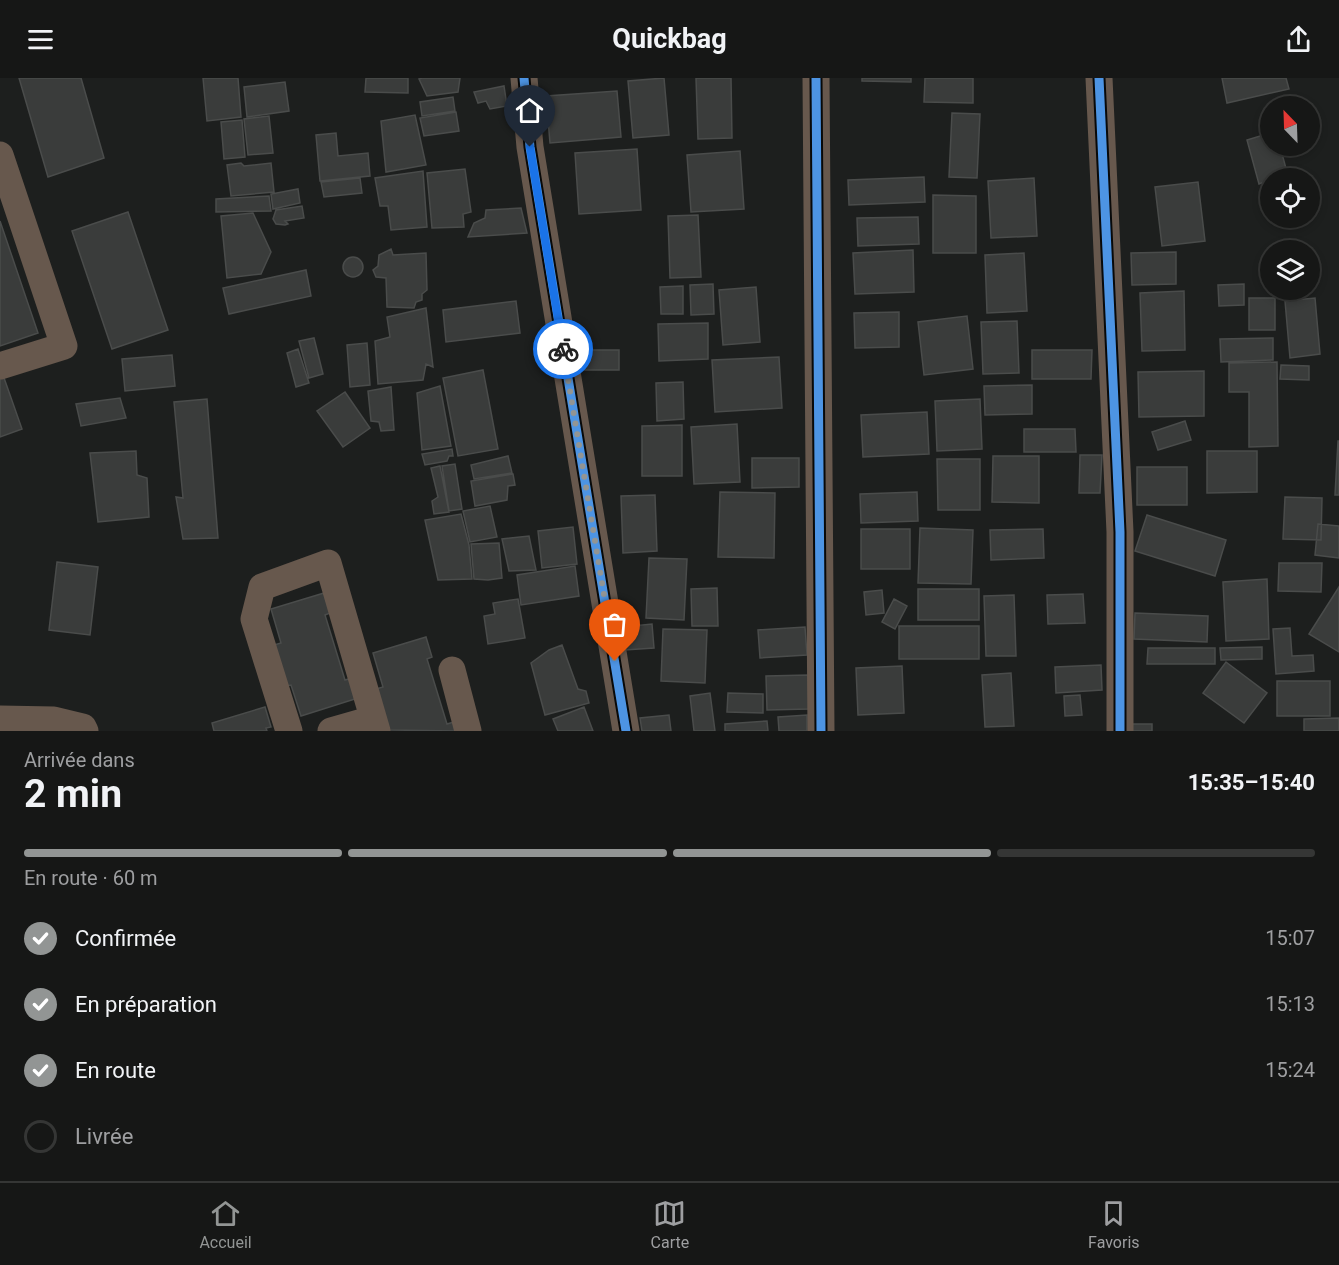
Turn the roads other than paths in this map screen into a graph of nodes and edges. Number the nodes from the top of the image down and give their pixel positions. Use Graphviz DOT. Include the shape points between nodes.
graph roads {
  1 [pos="524,78"];
  2 [pos="816,78"];
  3 [pos="1099,78"];
  4 [pos="0,155"];
  5 [pos="0,366"];
  6 [pos="452,670"];
  7 [pos="0,719"];
  8 [pos="375,725"];
  9 [pos="85,731"];
  10 [pos="289,731"];
  11 [pos="331,731"];
  12 [pos="468,731"];
  13 [pos="626,731"];
  14 [pos="821,731"];
  15 [pos="1120,731"];
  1 -- 13 [label="street" via="530,147"];
  2 -- 14 [label="street"];
  3 -- 15 [label="street" via="1120,532"];
  4 -- 5 [label="street" via="64,346"];
  6 -- 12 [label="street"];
  7 -- 9 [label="street" via="54,720 83,727"];
  8 -- 10 [label="street" via="328,563 262,587 254,620"];
  8 -- 11 [label="street"];
}
